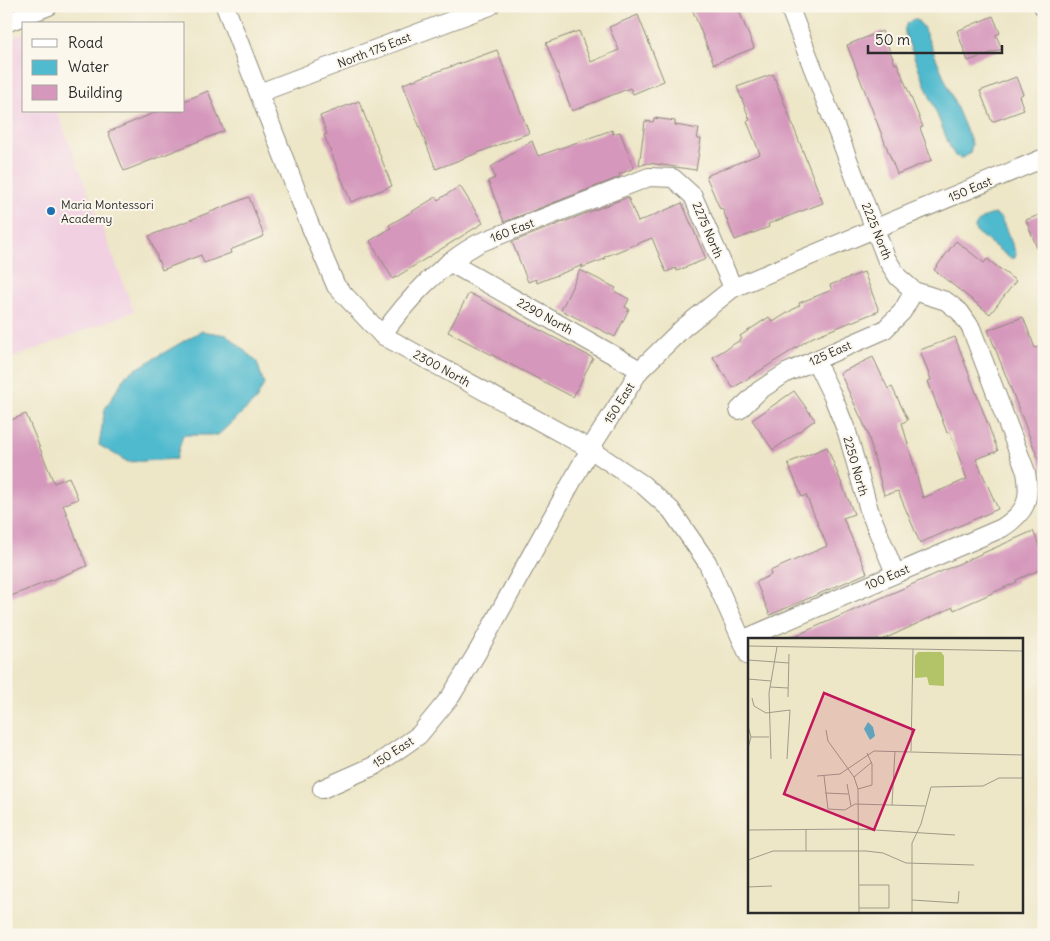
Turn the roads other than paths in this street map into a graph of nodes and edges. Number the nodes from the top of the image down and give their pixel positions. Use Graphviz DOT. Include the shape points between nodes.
graph roads {
  1 [pos="49,6"];
  2 [pos="225,6"];
  3 [pos="490,6"];
  4 [pos="789,6"];
  5 [pos="6,23"];
  6 [pos="259,93"];
  7 [pos="1044,158"];
  8 [pos="673,178"];
  9 [pos="875,229"];
  10 [pos="449,262"];
  11 [pos="733,288"];
  12 [pos="914,291"];
  13 [pos="382,335"];
  14 [pos="815,360"];
  15 [pos="640,370"];
  16 [pos="739,410"];
  17 [pos="590,449"];
  18 [pos="1025,506"];
  19 [pos="895,573"];
  20 [pos="742,640"];
  21 [pos="748,654"];
  22 [pos="322,789"];
  1 -- 5 [label="street"];
  2 -- 6 [label="street, 2300 North"];
  3 -- 6 [label="street, North 175 East"];
  4 -- 9 [label="street, 2225 North"];
  6 -- 13 [label="street, 2300 North" via="336,286"];
  7 -- 9 [label="street, 150 East"];
  8 -- 10 [label="street, 160 East" via="649,177 479,243"];
  8 -- 11 [label="street, 2275 North" via="693,196"];
  9 -- 11 [label="street, 150 East"];
  9 -- 12 [label="street, 2225 North" via="886,258 898,277"];
  10 -- 13 [label="street, 160 East" via="401,308"];
  10 -- 15 [label="street, 2290 North"];
  11 -- 15 [label="street, 150 East" via="683,328"];
  12 -- 14 [label="street, 125 East" via="902,312 884,330"];
  12 -- 18 [label="street, 2225 North" via="946,302 960,312 971,328 1026,472 1029,488"];
  13 -- 17 [label="street, 2300 North"];
  14 -- 16 [label="street, 125 East" via="760,390"];
  14 -- 19 [label="street, 2250 North" via="833,397 869,510"];
  15 -- 17 [label="street, 150 East"];
  17 -- 20 [label="street, 2300 North" via="642,484 671,510 707,562"];
  17 -- 22 [label="street, 150 East" via="451,696 419,735 376,765"];
  18 -- 19 [label="street, 100 East" via="1015,520 1002,528"];
  19 -- 20 [label="street, 100 East"];
  20 -- 21 [label="street, 2300 North"];
}
